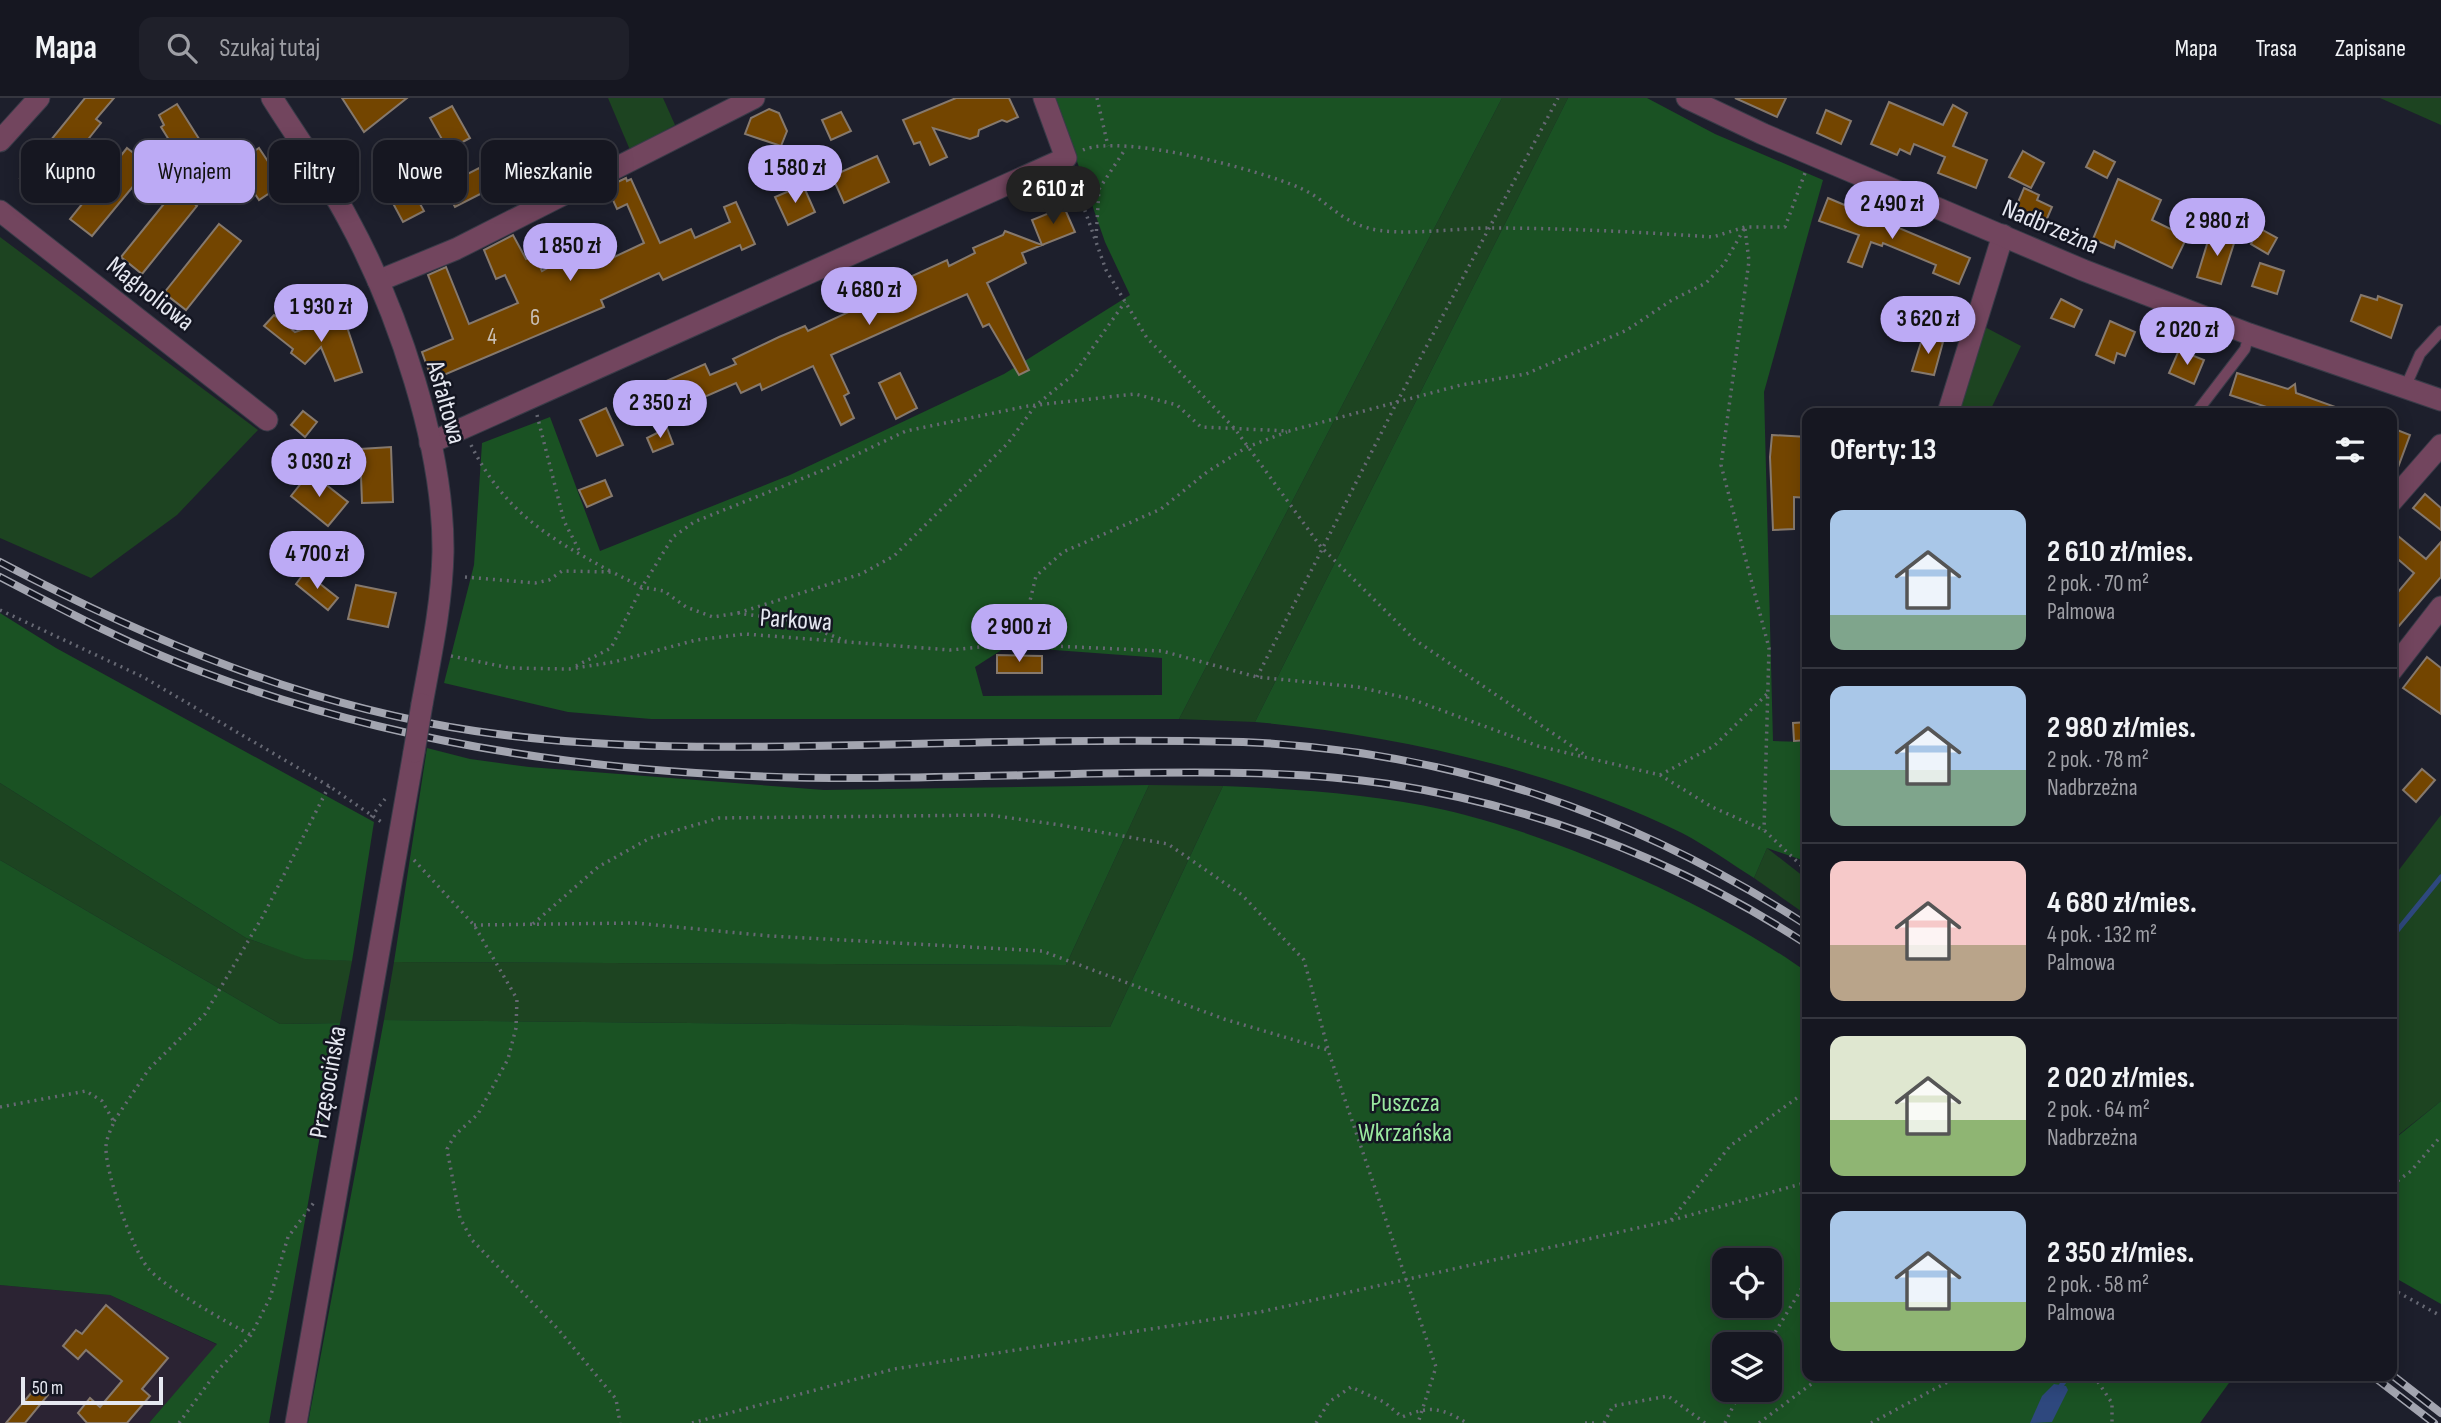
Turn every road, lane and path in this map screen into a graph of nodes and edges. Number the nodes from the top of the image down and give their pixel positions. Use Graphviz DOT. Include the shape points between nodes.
graph roads {
  1 [pos="39,98"];
  2 [pos="272,98"];
  3 [pos="754,98"];
  4 [pos="1044,98"];
  5 [pos="1097,98"];
  6 [pos="1558,98"];
  7 [pos="1687,98"];
  8 [pos="0,141"];
  9 [pos="1108,146"];
  10 [pos="1126,148"];
  11 [pos="1814,155"];
  12 [pos="1066,158"];
  13 [pos="0,211"];
  14 [pos="1745,227"];
  15 [pos="1491,228"];
  16 [pos="2003,235"];
  17 [pos="1095,240"];
  18 [pos="378,281"];
  19 [pos="1125,302"];
  20 [pos="2441,331"];
  21 [pos="2249,334"];
  22 [pos="2405,388"];
  23 [pos="2441,400"];
  24 [pos="1396,404"];
  25 [pos="1035,406"];
  26 [pos="1950,408"];
  27 [pos="2200,408"];
  28 [pos="537,413"];
  29 [pos="267,420"];
  30 [pos="1234,429"];
  31 [pos="1289,431"];
  32 [pos="430,443"];
  33 [pos="470,443"];
  34 [pos="2441,445"];
  35 [pos="1247,447"];
  36 [pos="2397,495"];
  37 [pos="1321,547"];
  38 [pos="582,556"];
  39 [pos="611,572"];
  40 [pos="465,577"];
  41 [pos="642,587"];
  42 [pos="2441,607"];
  43 [pos="0,610"];
  44 [pos="738,613"];
  45 [pos="849,642"];
  46 [pos="1010,644"];
  47 [pos="431,653"];
  48 [pos="2397,664"];
  49 [pos="569,669"];
  50 [pos="1257,677"];
  51 [pos="1768,693"];
  52 [pos="414,752"];
  53 [pos="1586,755"];
  54 [pos="1660,775"];
  55 [pos="328,786"];
  56 [pos="400,828"];
  57 [pos="1764,830"];
  58 [pos="396,854"];
  59 [pos="1802,866"];
  60 [pos="474,925"];
  61 [pos="531,926"];
  62 [pos="1328,1050"];
  63 [pos="1802,1094"];
  64 [pos="0,1107"];
  65 [pos="114,1122"];
  66 [pos="2441,1136"];
  67 [pos="2397,1181"];
  68 [pos="1802,1184"];
  69 [pos="321,1192"];
  70 [pos="1669,1221"];
  71 [pos="1407,1279"];
  72 [pos="1802,1288"];
  73 [pos="2397,1292"];
  74 [pos="2441,1316"];
  75 [pos="1775,1332"];
  76 [pos="251,1335"];
  77 [pos="1815,1381"];
  78 [pos="1950,1381"];
  79 [pos="2097,1381"];
  80 [pos="1735,1402"];
  81 [pos="1423,1408"];
  82 [pos="179,1423"];
  83 [pos="296,1423"];
  84 [pos="621,1423"];
  85 [pos="692,1423"];
  86 [pos="1316,1423"];
  87 [pos="1418,1423"];
  88 [pos="1467,1423"];
  89 [pos="1585,1423"];
  90 [pos="1594,1423"];
  91 [pos="1604,1423"];
  92 [pos="1704,1423"];
  93 [pos="1725,1423"];
  94 [pos="1759,1423"];
  95 [pos="1871,1423"];
  96 [pos="2112,1423"];
  1 -- 8 [label="street"];
  2 -- 18 [label="street, Asfaltowa" via="339,202"];
  3 -- 18 [label="street" via="456,249"];
  4 -- 12 [label="street"];
  5 -- 9 [label="path"];
  6 -- 15 [label="path"];
  7 -- 11 [label="street, Nadbrzeżna"];
  9 -- 10 [label="path"];
  9 -- 12 [label="path" via="1094,145"];
  10 -- 15 [label="path" via="1257,171 1304,189 1342,219 1371,229"];
  10 -- 17 [label="path" via="1099,189"];
  11 -- 14 [label="path" via="1785,227"];
  11 -- 16 [label="street, Nadbrzeżna"];
  12 -- 17 [label="path"];
  12 -- 32 [label="street"];
  13 -- 29 [label="street, Magnoliowa"];
  14 -- 15 [label="path" via="1713,237"];
  14 -- 24 [label="path" via="1724,264 1706,283 1628,330 1526,374 1461,385"];
  14 -- 51 [label="path" via="1749,261 1721,464 1769,648"];
  15 -- 24 [label="path"];
  16 -- 21 [label="street, Nadbrzeżna"];
  16 -- 26 [label="street"];
  17 -- 19 [label="path"];
  18 -- 32 [label="street, Asfaltowa"];
  19 -- 25 [label="path" via="1074,374"];
  19 -- 30 [label="path" via="1147,338"];
  20 -- 22 [label="lane" via="2420,354"];
  21 -- 22 [label="street, Nadbrzeżna"];
  21 -- 27 [label="lane" via="2245,349"];
  22 -- 23 [label="street, Nadbrzeżna"];
  24 -- 31 [label="path"];
  24 -- 37 [label="path"];
  25 -- 30 [label="path" via="1135,394 1177,405 1201,427"];
  25 -- 41 [label="path" via="906,431 694,522 673,537"];
  25 -- 44 [label="path" via="1007,443 894,556 861,574"];
  28 -- 38 [label="path" via="564,521"];
  30 -- 31 [label="path"];
  30 -- 35 [label="path"];
  31 -- 35 [label="path"];
  32 -- 47 [label="street, Asfaltowa" via="443,552"];
  33 -- 38 [label="path" via="480,464 522,516"];
  34 -- 36 [label="street"];
  35 -- 37 [label="path"];
  35 -- 46 [label="path" via="1161,509 1063,552 1036,576 1028,610"];
  37 -- 50 [label="path"];
  37 -- 53 [label="path" via="1415,639"];
  38 -- 39 [label="path"];
  39 -- 40 [label="path" via="562,571 535,583"];
  39 -- 41 [label="path"];
  41 -- 44 [label="path" via="664,591 686,607 713,617"];
  41 -- 49 [label="path" via="611,648"];
  42 -- 48 [label="street"];
  43 -- 55 [label="path" via="143,677"];
  44 -- 45 [label="path" via="794,621"];
  45 -- 46 [label="path, Parkowa" via="950,650"];
  45 -- 49 [label="path, Parkowa" via="746,634 696,640"];
  46 -- 50 [label="path, Parkowa" via="1162,650"];
  47 -- 49 [label="path, Parkowa" via="510,668"];
  47 -- 52 [label="street, Asfaltowa, bridge"];
  50 -- 53 [label="path, Parkowa" via="1358,687 1411,699 1538,746"];
  51 -- 54 [label="path" via="1713,746"];
  51 -- 57 [label="path"];
  52 -- 56 [label="street, Przęsocińska"];
  53 -- 54 [label="path"];
  54 -- 57 [label="path" via="1712,807"];
  55 -- 56 [label="path" via="377,821"];
  55 -- 65 [label="path" via="263,916 205,1014 149,1069"];
  56 -- 58 [label="street, Przęsocińska"];
  57 -- 59 [label="path"];
  58 -- 60 [label="path" via="425,868"];
  58 -- 83 [label="street, Przęsocińska"];
  60 -- 61 [label="path"];
  60 -- 84 [label="path" via="517,999 508,1059 478,1114 447,1149 460,1218 472,1240 558,1329 616,1399"];
  61 -- 62 [label="path" via="635,923 770,936 1042,951 1224,1019"];
  61 -- 62 [label="path" via="598,867 650,838 719,818 990,815 1060,825 1168,844 1242,895 1304,960"];
  62 -- 71 [label="path"];
  63 -- 70 [label="path" via="1730,1146"];
  64 -- 65 [label="path" via="86,1091 102,1101"];
  65 -- 76 [label="path" via="106,1147 112,1178 133,1244 148,1270"];
  66 -- 67 [label="path"];
  68 -- 70 [label="path"];
  69 -- 76 [label="path" via="288,1237 270,1298"];
  70 -- 71 [label="path"];
  71 -- 81 [label="path" via="1436,1367"];
  71 -- 85 [label="path" via="1260,1312 894,1369"];
  72 -- 75 [label="path"];
  73 -- 74 [label="path"];
  76 -- 82 [label="path"];
  77 -- 94 [label="path"];
  78 -- 95 [label="path"];
  79 -- 96 [label="path" via="2112,1403"];
  80 -- 93 [label="path"];
  81 -- 86 [label="path" via="1402,1417 1384,1402 1351,1387 1329,1402"];
  81 -- 87 [label="path"];
  81 -- 88 [label="path" via="1441,1410"];
  89 -- 90 [label="path"];
  91 -- 92 [label="path" via="1613,1406 1668,1396"];
}
